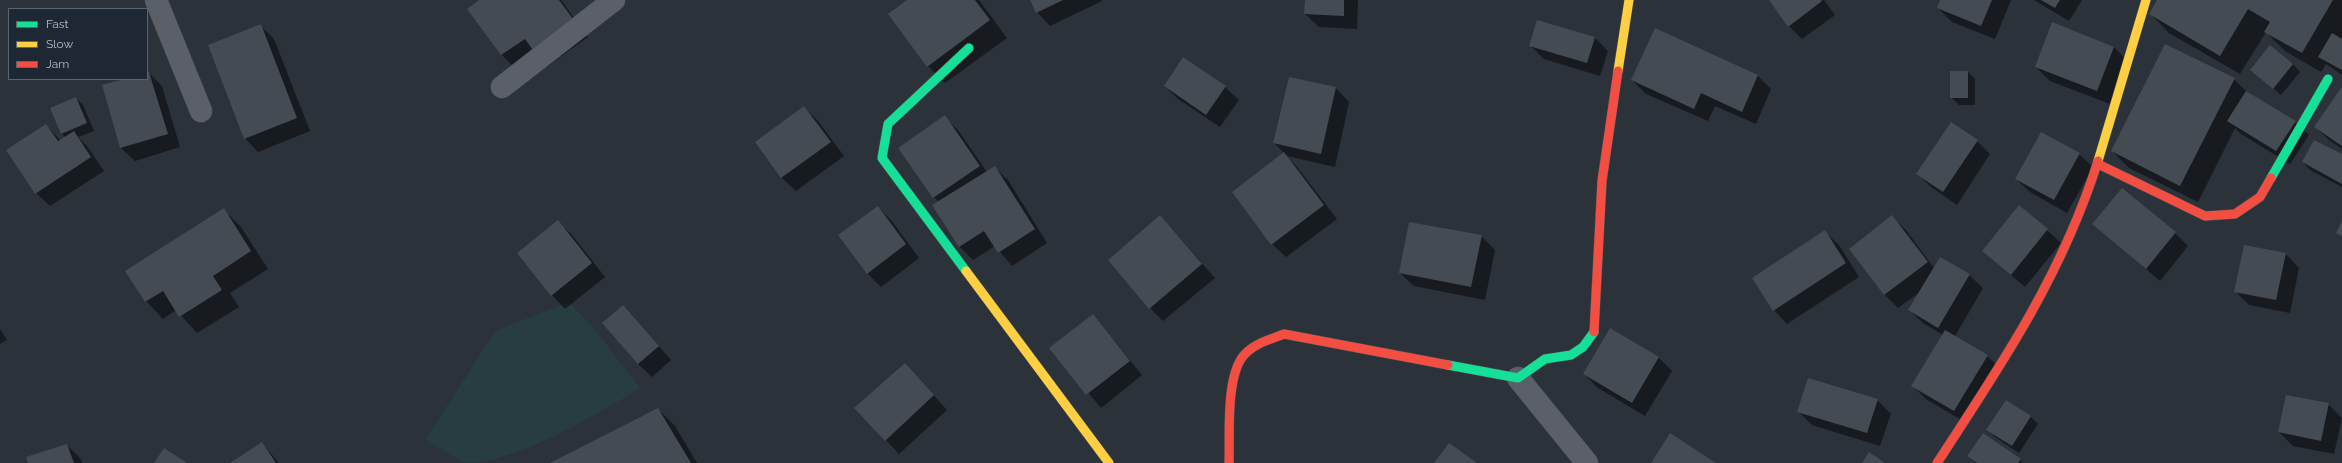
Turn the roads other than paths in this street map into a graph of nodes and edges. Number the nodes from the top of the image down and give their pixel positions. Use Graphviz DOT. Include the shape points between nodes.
graph roads {
  1 [pos="156,0"];
  2 [pos="614,0"];
  3 [pos="1630,0"];
  4 [pos="2146,0"];
  5 [pos="969,48"];
  6 [pos="2328,79"];
  7 [pos="502,87"];
  8 [pos="201,111"];
  9 [pos="2098,164"];
  10 [pos="1518,378"];
  11 [pos="1109,463"];
  12 [pos="1230,463"];
  13 [pos="1587,463"];
  14 [pos="1937,463"];
  1 -- 8 [label="street"];
  2 -- 7 [label="street"];
  3 -- 10 [label="street" via="1602,181 1594,332 1583,346 1571,355 1545,359"];
  4 -- 9 [label="street" via="2132,40"];
  5 -- 11 [label="street" via="888,124 882,158"];
  6 -- 9 [label="street" via="2260,197 2235,214 2205,216"];
  9 -- 14 [label="street" via="2075,226 2041,299"];
  10 -- 12 [label="street" via="1284,334 1256,346 1242,358 1233,384"];
  10 -- 13 [label="street"];
}
